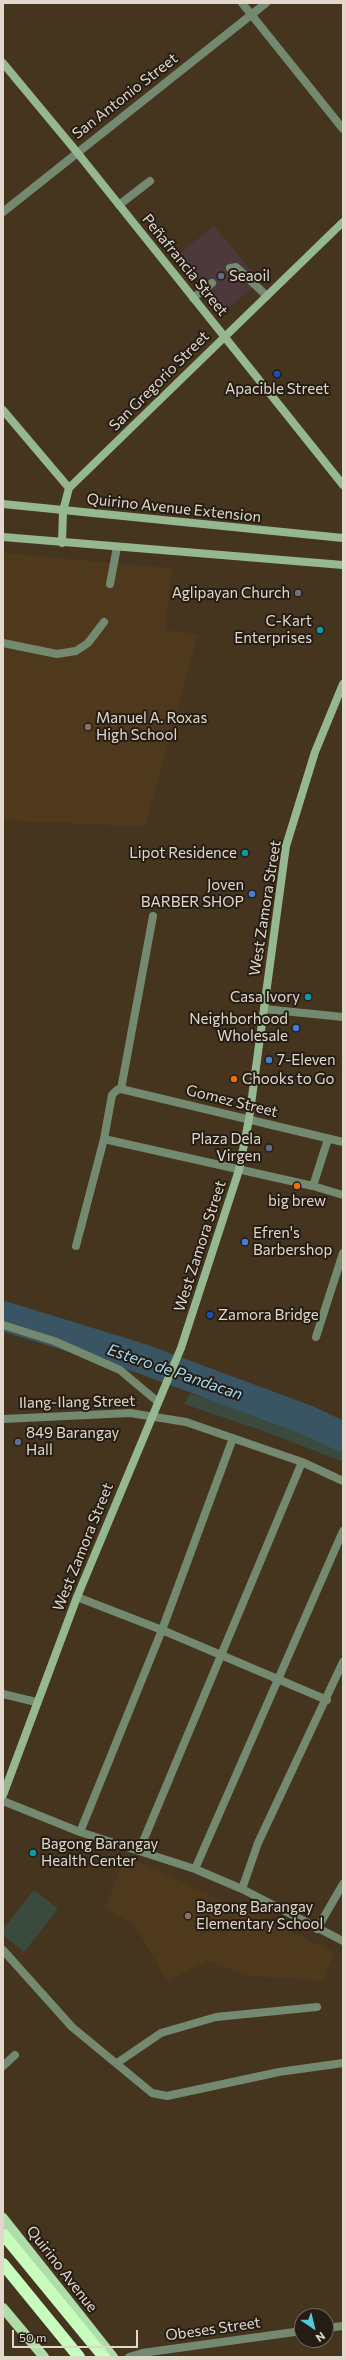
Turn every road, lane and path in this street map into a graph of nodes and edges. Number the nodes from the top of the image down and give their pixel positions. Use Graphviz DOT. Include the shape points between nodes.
graph roads {
  1 [pos="242,3"];
  2 [pos="266,3"];
  3 [pos="251,15"];
  4 [pos="3,63"];
  5 [pos="343,129"];
  6 [pos="76,152"];
  7 [pos="150,181"];
  8 [pos="119,205"];
  9 [pos="3,212"];
  10 [pos="343,222"];
  11 [pos="230,268"];
  12 [pos="212,283"];
  13 [pos="267,296"];
  14 [pos="193,298"];
  15 [pos="224,336"];
  16 [pos="3,410"];
  17 [pos="343,485"];
  18 [pos="69,488"];
  19 [pos="3,504"];
  20 [pos="63,511"];
  21 [pos="3,537"];
  22 [pos="343,538"];
  23 [pos="62,543"];
  24 [pos="116,547"];
  25 [pos="343,565"];
  26 [pos="110,584"];
  27 [pos="104,622"];
  28 [pos="3,643"];
  29 [pos="343,684"];
  30 [pos="153,916"];
  31 [pos="264,1008"];
  32 [pos="343,1017"];
  33 [pos="117,1090"];
  34 [pos="249,1119"];
  35 [pos="328,1138"];
  36 [pos="104,1140"];
  37 [pos="343,1142"];
  38 [pos="239,1170"];
  39 [pos="313,1186"];
  40 [pos="343,1195"];
  41 [pos="76,1246"];
  42 [pos="343,1253"];
  43 [pos="3,1324"];
  44 [pos="316,1337"];
  45 [pos="159,1398"];
  46 [pos="151,1416"];
  47 [pos="3,1419"];
  48 [pos="233,1438"];
  49 [pos="302,1462"];
  50 [pos="343,1481"];
  51 [pos="343,1531"];
  52 [pos="77,1597"];
  53 [pos="162,1630"];
  54 [pos="221,1654"];
  55 [pos="342,1665"];
  56 [pos="277,1678"];
  57 [pos="3,1694"];
  58 [pos="327,1700"];
  59 [pos="36,1702"];
  60 [pos="3,1794"];
  61 [pos="3,1800"];
  62 [pos="80,1832"];
  63 [pos="139,1851"];
  64 [pos="195,1869"];
  65 [pos="343,1884"];
  66 [pos="242,1889"];
  67 [pos="317,1929"];
  68 [pos="343,1941"];
  69 [pos="3,1950"];
  70 [pos="317,2007"];
  71 [pos="15,2055"];
  72 [pos="117,2063"];
  73 [pos="343,2063"];
  74 [pos="3,2066"];
  75 [pos="3,2218"];
  76 [pos="3,2234"];
  77 [pos="3,2264"];
  78 [pos="3,2308"];
  79 [pos="294,2332"];
  80 [pos="44,2357"];
  81 [pos="79,2357"];
  82 [pos="104,2357"];
  83 [pos="112,2357"];
  84 [pos="129,2357"];
  1 -- 3 [label="street"];
  2 -- 3 [label="street, San Antonio Street"];
  3 -- 5 [label="street"];
  3 -- 6 [label="street, San Antonio Street"];
  4 -- 6 [label="street, Peñafrancia Street"];
  6 -- 8 [label="street, Peñafrancia Street"];
  6 -- 9 [label="street, San Antonio Street"];
  7 -- 8 [label="street"];
  8 -- 14 [label="street, Peñafrancia Street"];
  10 -- 13 [label="street, San Gregorio Street"];
  11 -- 13 [label="street" via="236,267"];
  12 -- 14 [label="street"];
  13 -- 15 [label="street, San Gregorio Street"];
  14 -- 15 [label="street, Peñafrancia Street"];
  15 -- 17 [label="street, Peñafrancia Street"];
  15 -- 18 [label="street, San Gregorio Street"];
  16 -- 18 [label="street"];
  18 -- 20 [label="street"];
  19 -- 20 [label="street, Quirino Avenue Extension"];
  20 -- 22 [label="street, Quirino Avenue Extension"];
  20 -- 23 [label="street"];
  21 -- 23 [label="street"];
  23 -- 24 [label="street"];
  24 -- 25 [label="street"];
  24 -- 26 [label="street"];
  27 -- 28 [label="street" via="88,644 76,651 57,654"];
  29 -- 31 [label="street, West Zamora Street" via="315,752 286,846"];
  30 -- 33 [label="street"];
  31 -- 32 [label="street"];
  31 -- 34 [label="street, West Zamora Street"];
  33 -- 34 [label="street, Gomez Street"];
  33 -- 36 [label="street"];
  34 -- 35 [label="street, Gomez Street"];
  34 -- 38 [label="street, West Zamora Street"];
  35 -- 37 [label="street, Gomez Street"];
  35 -- 39 [label="street"];
  36 -- 38 [label="street"];
  36 -- 41 [label="street"];
  38 -- 39 [label="street"];
  38 -- 45 [label="street, West Zamora Street" via="179,1354"];
  39 -- 40 [label="street"];
  42 -- 44 [label="street"];
  43 -- 45 [label="street" via="54,1341 120,1370"];
  45 -- 46 [label="street, West Zamora Street"];
  46 -- 47 [label="street, Ilang-Ilang Street" via="130,1412"];
  46 -- 48 [label="street, Ilang-Ilang Street" via="186,1422"];
  46 -- 52 [label="street, West Zamora Street"];
  48 -- 49 [label="street, Ilang-Ilang Street"];
  48 -- 53 [label="street"];
  49 -- 50 [label="street, Ilang-Ilang Street"];
  49 -- 54 [label="street"];
  51 -- 56 [label="street"];
  52 -- 53 [label="street"];
  52 -- 59 [label="street, West Zamora Street"];
  53 -- 54 [label="street"];
  53 -- 62 [label="street"];
  54 -- 56 [label="street"];
  54 -- 63 [label="street"];
  55 -- 58 [label="street"];
  56 -- 58 [label="street"];
  56 -- 64 [label="street"];
  57 -- 59 [label="street"];
  58 -- 66 [label="street" via="258,1843"];
  59 -- 60 [label="street, West Zamora Street"];
  61 -- 62 [label="street"];
  62 -- 63 [label="street"];
  63 -- 64 [label="street"];
  64 -- 66 [label="street"];
  65 -- 67 [label="street"];
  66 -- 67 [label="street"];
  67 -- 68 [label="street"];
  69 -- 72 [label="street" via="72,2027"];
  70 -- 72 [label="street" via="216,2017 161,2033"];
  71 -- 74 [label="street"];
  72 -- 73 [label="street" via="152,2093 167,2096 279,2072"];
  75 -- 83 [label="main road, Quirino Avenue"];
  76 -- 82 [label="highway"];
  77 -- 81 [label="highway"];
  78 -- 80 [label="main road"];
  79 -- 84 [label="street, Obeses Street" via="142,2353"];
}
